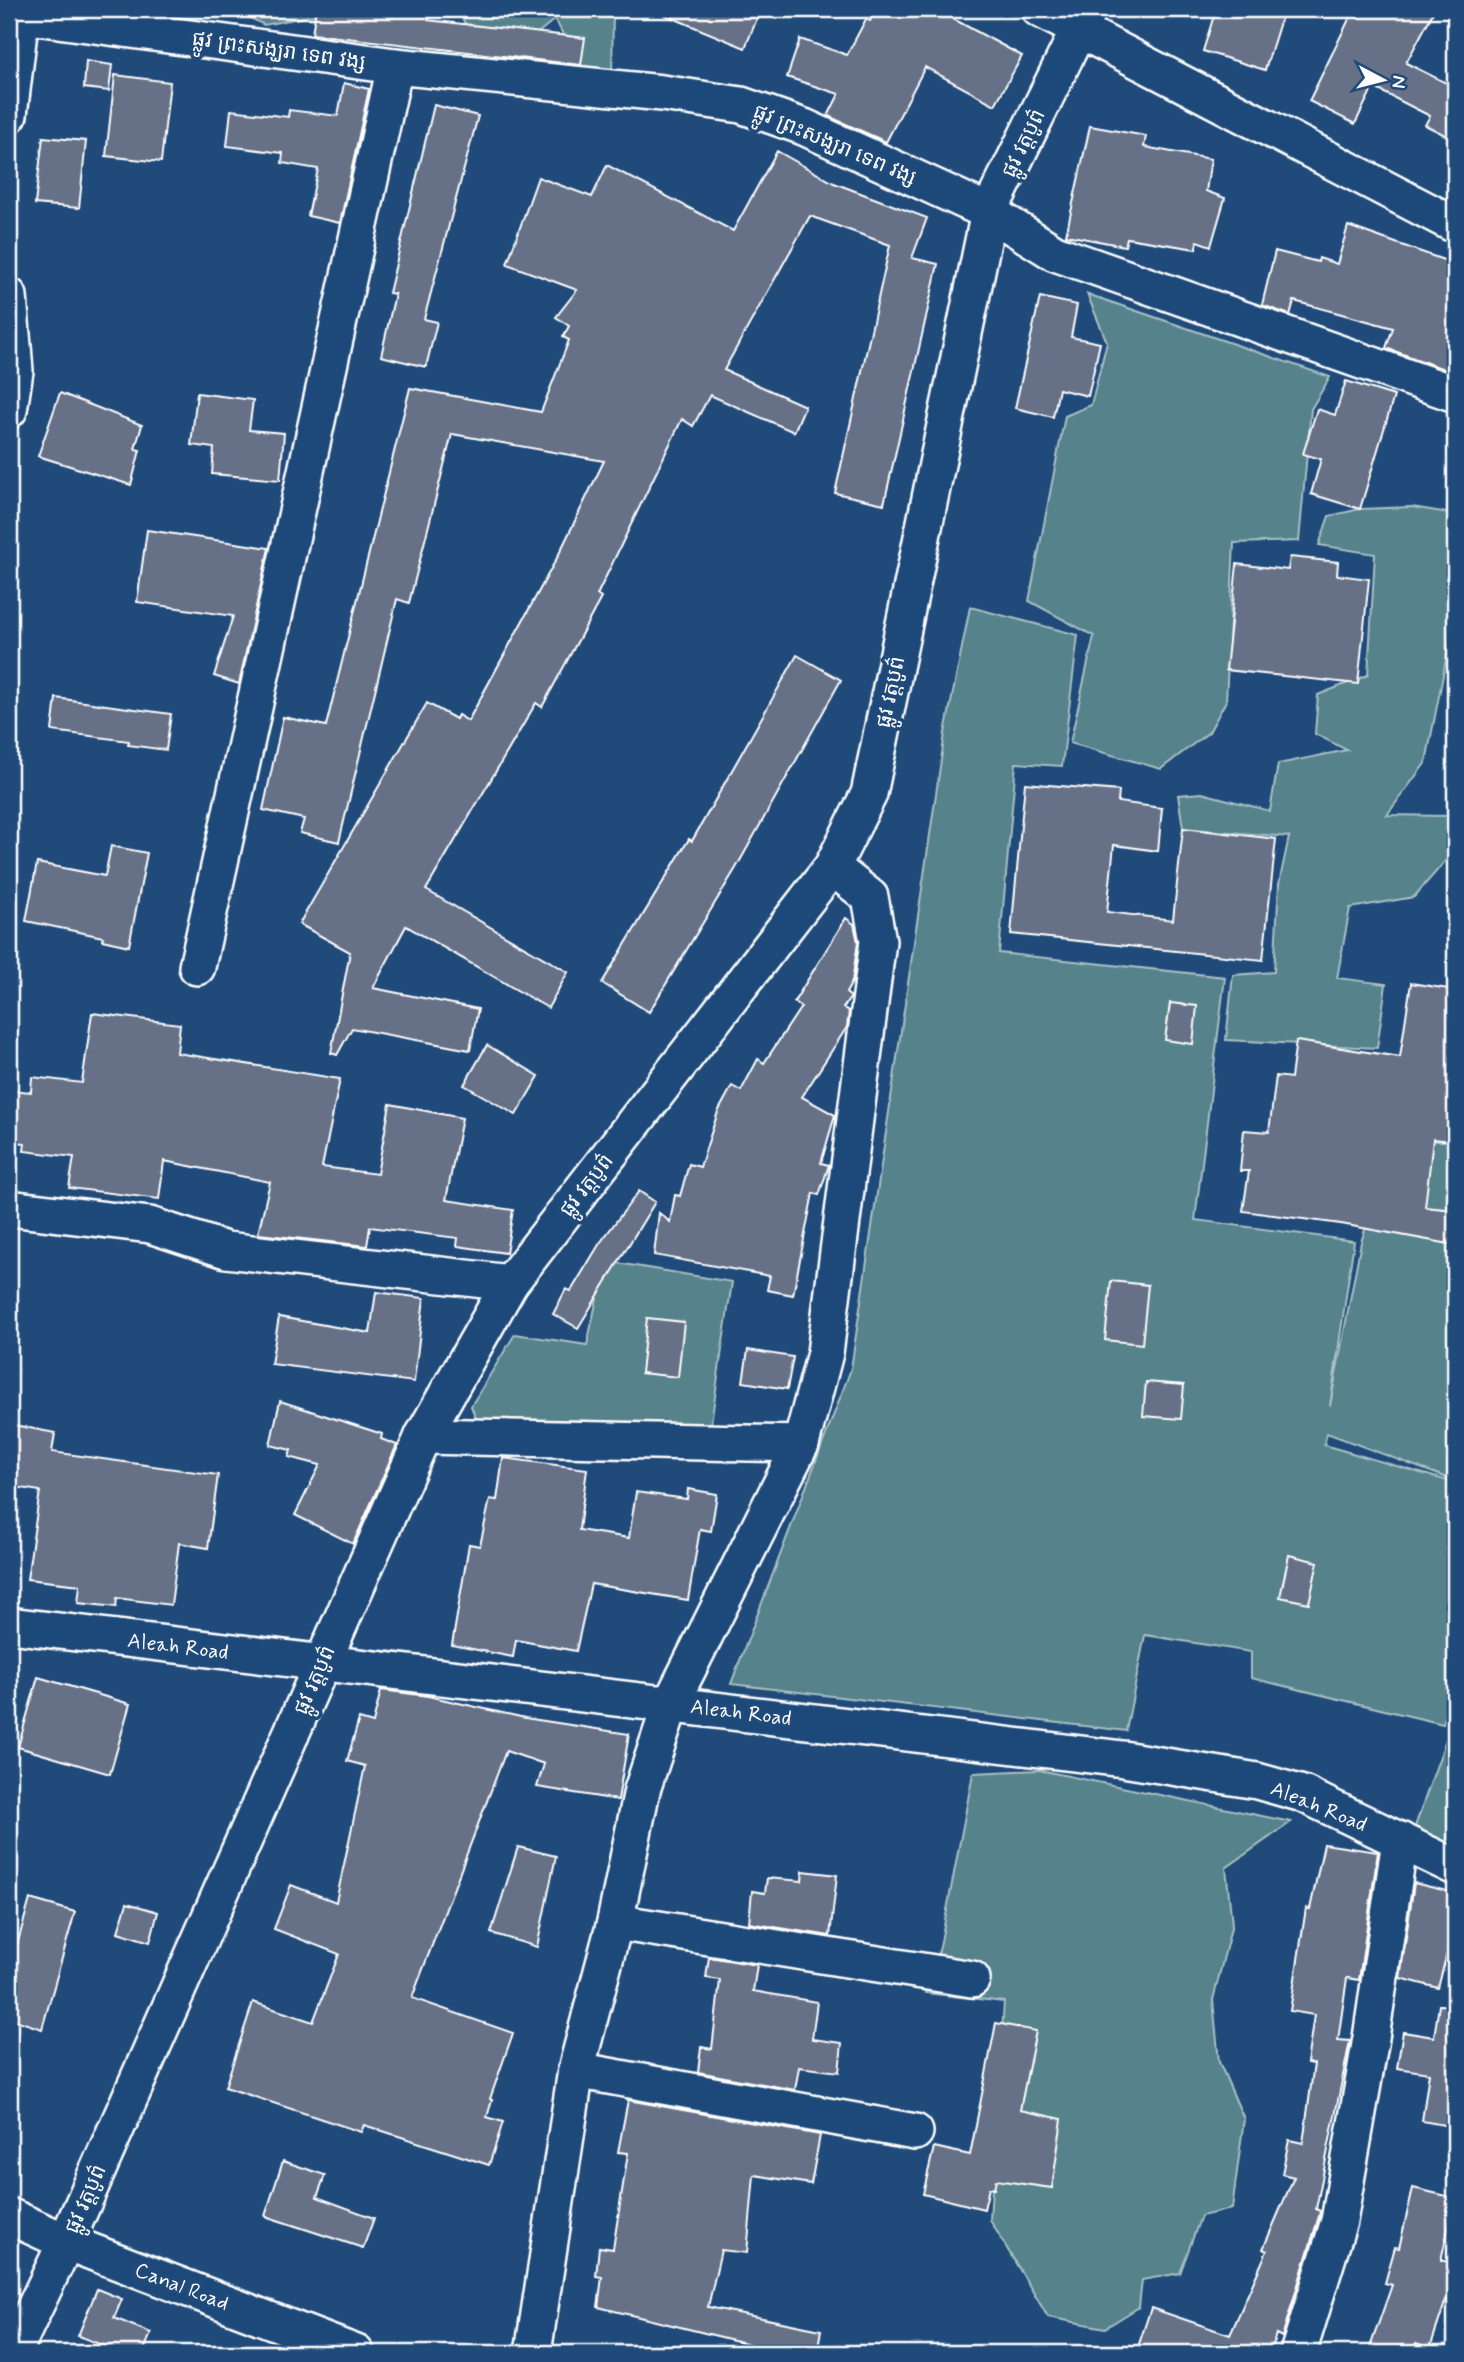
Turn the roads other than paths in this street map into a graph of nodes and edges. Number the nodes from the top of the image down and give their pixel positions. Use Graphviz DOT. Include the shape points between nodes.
graph roads {
  1 [pos="1039,9"];
  2 [pos="16,12"];
  3 [pos="1083,20"];
  4 [pos="395,66"];
  5 [pos="9,115"];
  6 [pos="989,212"];
  7 [pos="1455,225"];
  8 [pos="9,296"];
  9 [pos="1455,394"];
  10 [pos="9,410"];
  11 [pos="832,867"];
  12 [pos="197,967"];
  13 [pos="9,1208"];
  14 [pos="510,1283"];
  15 [pos="424,1436"];
  16 [pos="801,1444"];
  17 [pos="9,1625"];
  18 [pos="321,1664"];
  19 [pos="671,1703"];
  20 [pos="1400,1840"];
  21 [pos="1455,1867"];
  22 [pos="615,1922"];
  23 [pos="972,1979"];
  24 [pos="576,2070"];
  25 [pos="915,2132"];
  26 [pos="9,2216"];
  27 [pos="66,2242"];
  28 [pos="13,2353"];
  29 [pos="356,2353"];
  30 [pos="533,2353"];
  31 [pos="1298,2353"];
  1 -- 3 [label="street"];
  2 -- 4 [label="street, ផ្លូវ ព្រះសង្ឃរា ទេព វង្ស"];
  2 -- 5 [label="street"];
  3 -- 6 [label="street, ផ្លូវ វត្តបូព៌"];
  3 -- 7 [label="street"];
  4 -- 6 [label="street, ផ្លូវ ព្រះសង្ឃរា ទេព វង្ស" via="741,105 804,127"];
  4 -- 12 [label="street"];
  6 -- 9 [label="street, ផ្លូវ ព្រះសង្ឃរា ទេព វង្ស" via="1055,253"];
  6 -- 11 [label="street, ផ្លូវ វត្តបូព៌" via="869,794"];
  8 -- 10 [label="street" via="15,371"];
  11 -- 14 [label="street, ផ្លូវ វត្តបូព៌"];
  11 -- 16 [label="street" via="870,897 878,941 825,1353"];
  13 -- 14 [label="street" via="150,1225 226,1250"];
  14 -- 15 [label="street, ផ្លូវ វត្តបូព៌"];
  15 -- 16 [label="street"];
  15 -- 18 [label="street, ផ្លូវ វត្តបូព៌"];
  16 -- 19 [label="street"];
  17 -- 18 [label="street, Aleah Road"];
  18 -- 19 [label="street, Aleah Road"];
  18 -- 27 [label="street, ផ្លូវ វត្តបូព៌"];
  19 -- 20 [label="street, Aleah Road" via="1123,1759 1257,1782 1303,1794"];
  19 -- 22 [label="street" via="642,1790"];
  20 -- 21 [label="street, Aleah Road"];
  20 -- 31 [label="street" via="1339,2221"];
  22 -- 23 [label="street"];
  22 -- 24 [label="street"];
  24 -- 25 [label="street"];
  24 -- 30 [label="street"];
  26 -- 27 [label="street, Canal Road"];
  27 -- 28 [label="street, ផ្លូវ វត្តបូព៌"];
  27 -- 29 [label="street, Canal Road"];
}
